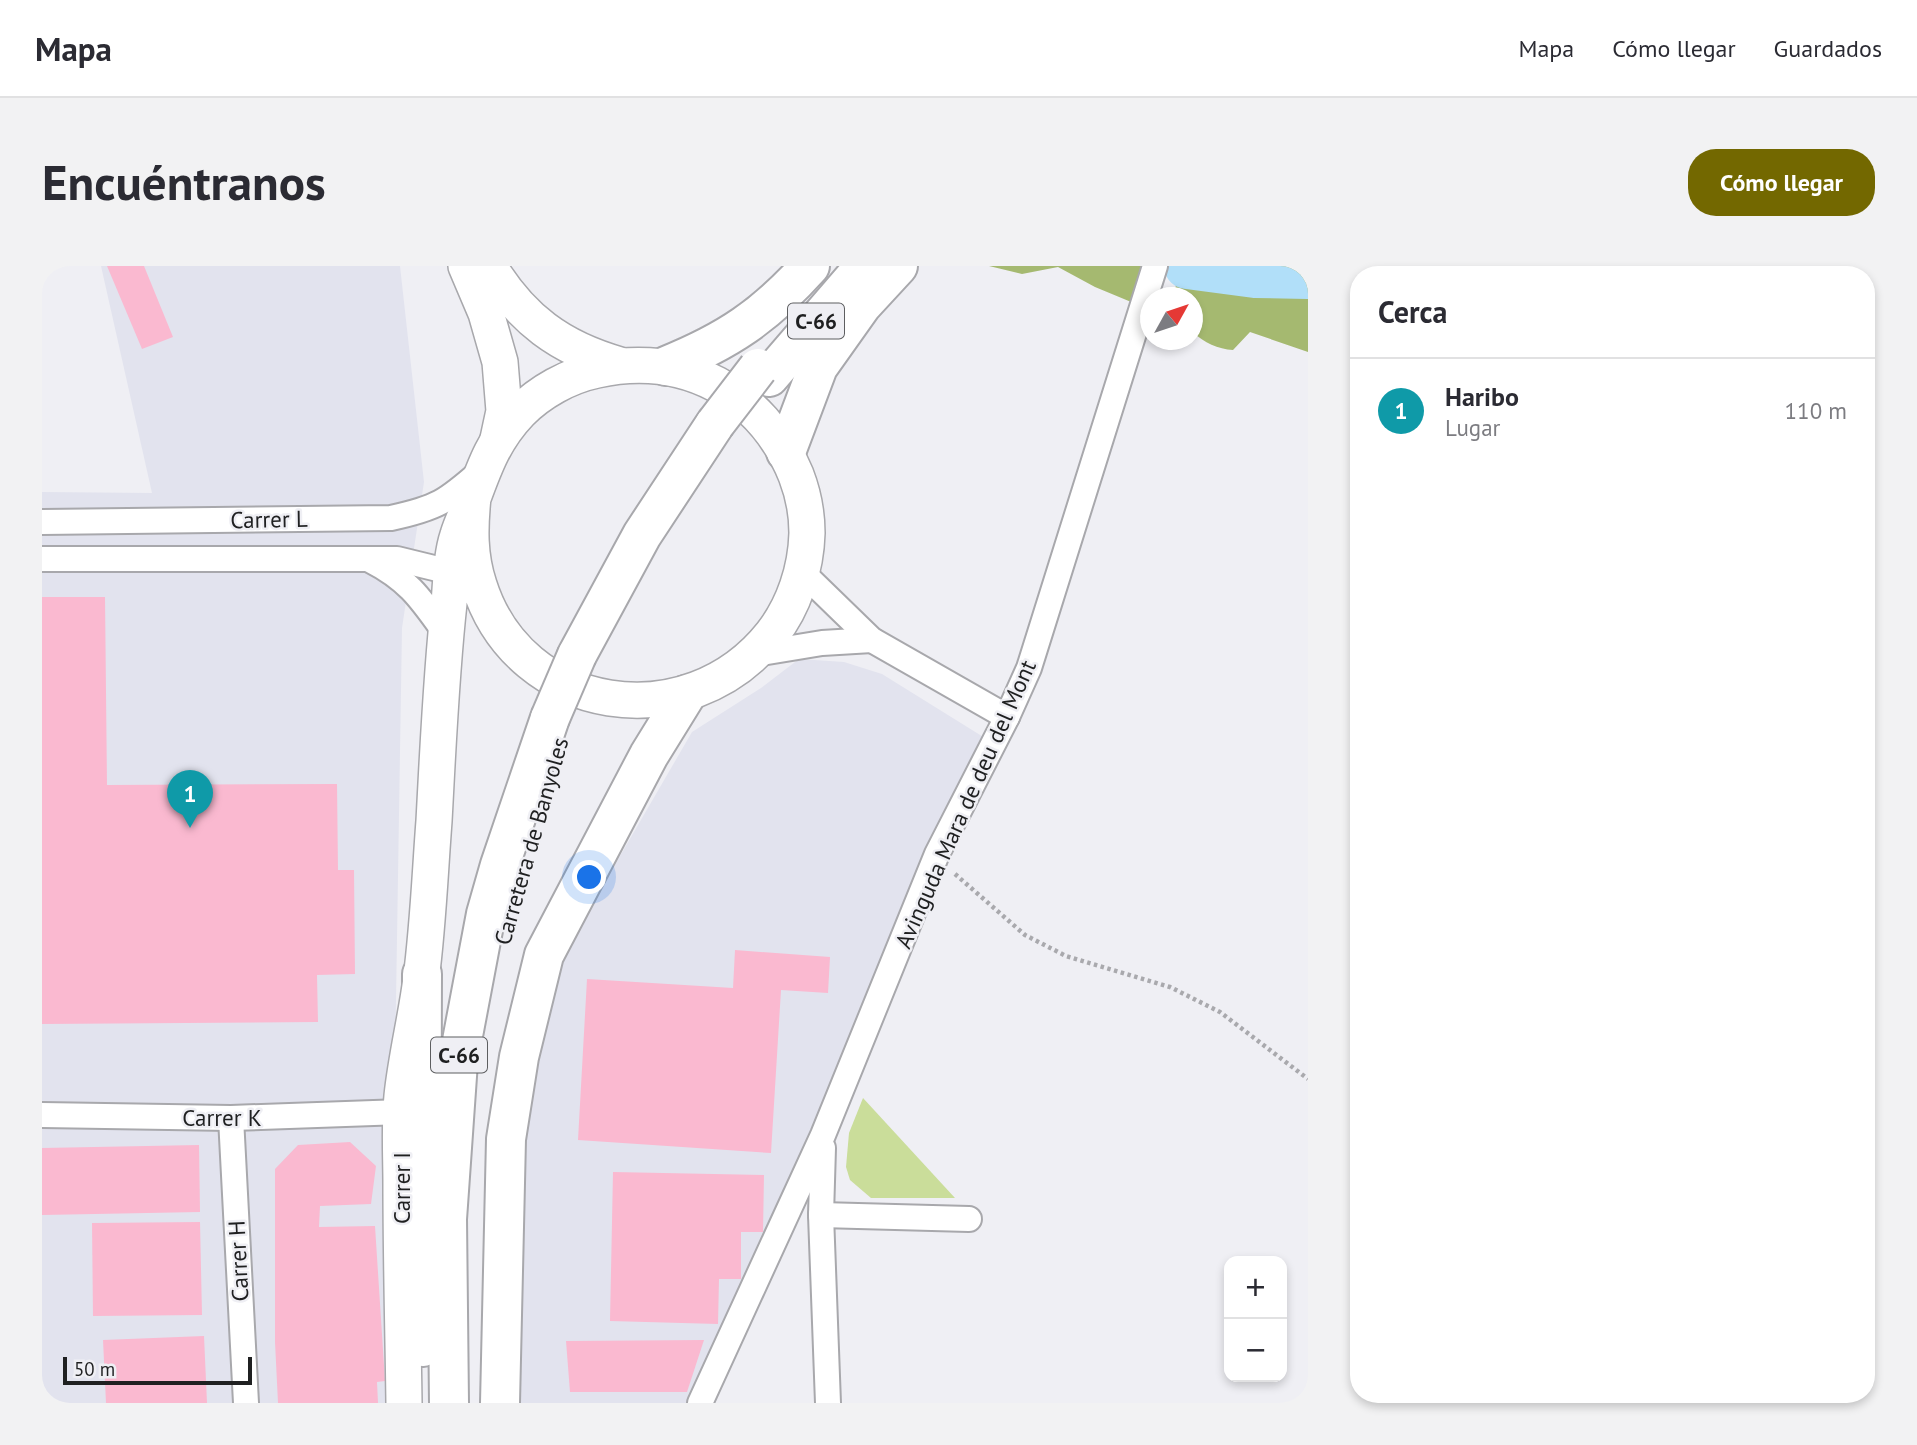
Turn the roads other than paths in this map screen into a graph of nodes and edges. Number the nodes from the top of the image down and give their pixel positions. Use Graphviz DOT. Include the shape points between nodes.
graph roads {
  1 [pos="466,266"];
  2 [pos="489,266"];
  3 [pos="810,266"];
  4 [pos="845,266"];
  5 [pos="864,266"];
  6 [pos="898,266"];
  7 [pos="1152,274"];
  8 [pos="620,365"];
  9 [pos="666,366"];
  10 [pos="764,372"];
  11 [pos="498,439"];
  12 [pos="786,452"];
  13 [pos="477,484"];
  14 [pos="42,522"];
  15 [pos="366,558"];
  16 [pos="42,559"];
  17 [pos="802,572"];
  18 [pos="466,582"];
  19 [pos="446,634"];
  20 [pos="872,640"];
  21 [pos="755,654"];
  22 [pos="686,695"];
  23 [pos="1007,717"];
  24 [pos="557,721"];
  25 [pos="422,974"];
  26 [pos="402,1112"];
  27 [pos="42,1115"];
  28 [pos="231,1118"];
  29 [pos="823,1135"];
  30 [pos="821,1215"];
  31 [pos="969,1219"];
  32 [pos="246,1403"];
  33 [pos="404,1403"];
  34 [pos="425,1403"];
  35 [pos="449,1403"];
  36 [pos="473,1403"];
  37 [pos="500,1403"];
  38 [pos="700,1403"];
  39 [pos="828,1403"];
  1 -- 11 [label="main road" via="500,362 504,411"];
  2 -- 8 [label="main road" via="505,292 538,326 569,346"];
  3 -- 9 [label="highway" via="748,325"];
  4 -- 10 [label="highway, C-66"];
  5 -- 10 [label="highway, C-66"];
  6 -- 12 [label="highway" via="862,305 818,367"];
  7 -- 23 [label="street, Avinguda Mara de deu del Mont" via="1030,668"];
  8 -- 9 [label="main road"];
  8 -- 11 [label="main road" via="584,373 551,388 522,410"];
  9 -- 12 [label="main road" via="702,376 736,395 764,420"];
  10 -- 24 [label="highway, Carretera de Banyoles / C-66, bridge" via="642,536"];
  11 -- 13 [label="main road"];
  12 -- 17 [label="main road" via="802,490 807,531"];
  13 -- 14 [label="street, Carrer L" via="428,510 391,517"];
  13 -- 18 [label="main road"];
  15 -- 16 [label="street, Carrer L"];
  15 -- 18 [label="street, Carrer L" via="397,559 442,570"];
  15 -- 19 [label="street, Carrer L" via="394,573 418,594"];
  17 -- 20 [label="street"];
  17 -- 21 [label="main road" via="785,617"];
  18 -- 19 [label="main road, Carrer I"];
  18 -- 22 [label="main road" via="512,643 535,666 562,682 592,695 623,700"];
  19 -- 25 [label="main road, Carrer I"];
  20 -- 21 [label="street"];
  20 -- 23 [label="street"];
  21 -- 22 [label="main road" via="735,671"];
  22 -- 37 [label="highway" via="649,755 544,955 519,1057 506,1139"];
  23 -- 29 [label="street, Avinguda Mara de deu del Mont" via="936,858"];
  24 -- 35 [label="highway, C-66" via="508,841 486,914 458,1062 447,1219"];
  24 -- 36 [label="highway, Carretera de Banyoles / C-66" via="509,904 492,990 477,1112 471,1214"];
  25 -- 26 [label="main road, Carrer I"];
  25 -- 34 [label="highway"];
  26 -- 28 [label="street, Carrer K"];
  26 -- 33 [label="main road, Carrer I"];
  27 -- 28 [label="street, Carrer K"];
  28 -- 32 [label="street, Carrer H"];
  29 -- 30 [label="street"];
  29 -- 38 [label="street, Avinguda Mara de deu del Mont"];
  30 -- 31 [label="street"];
  30 -- 39 [label="street"];
}
